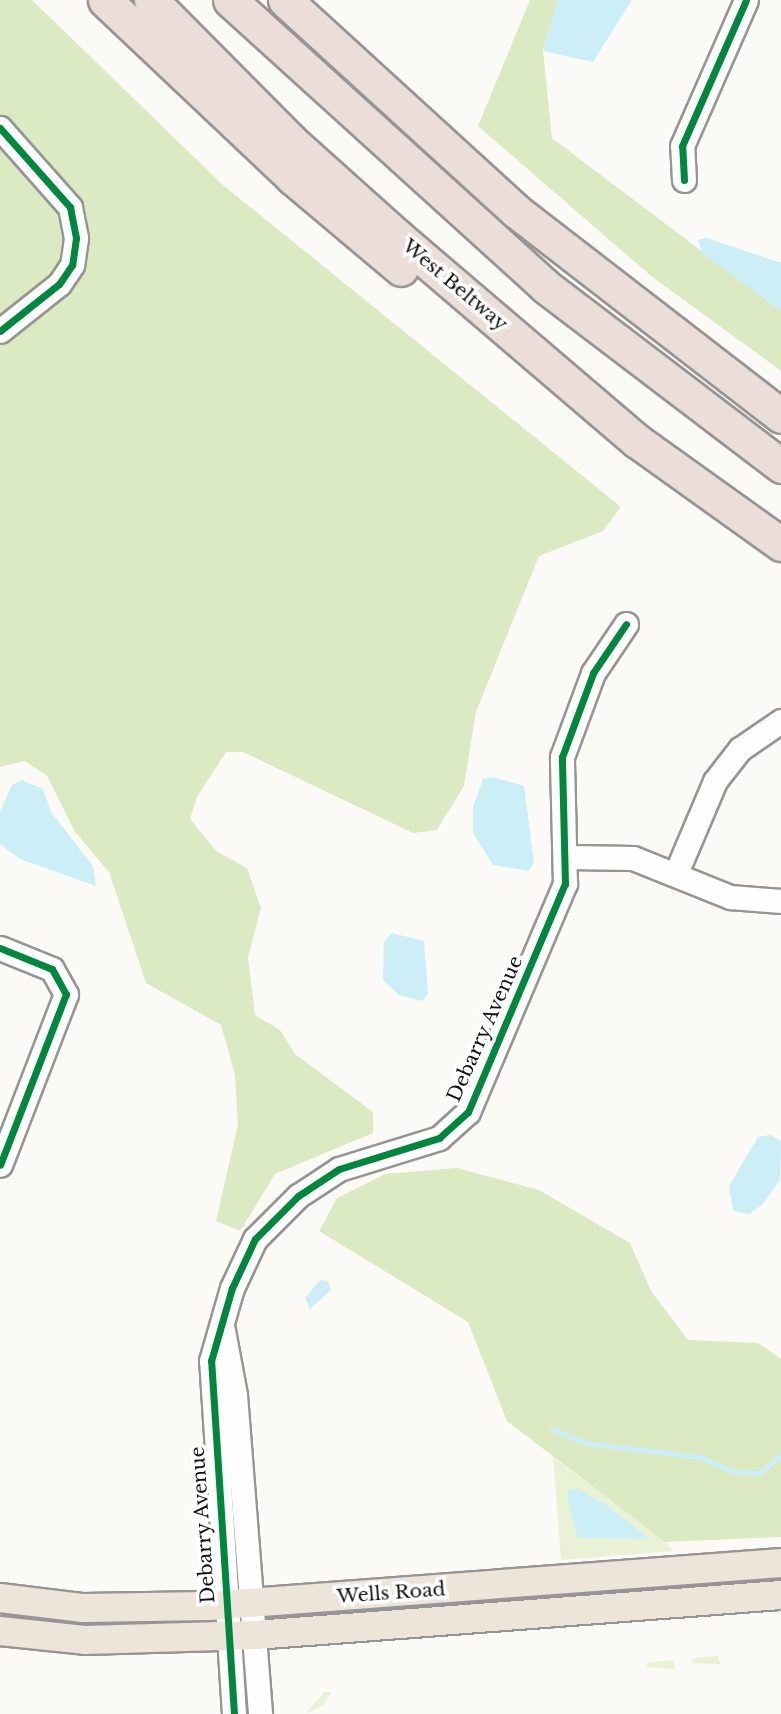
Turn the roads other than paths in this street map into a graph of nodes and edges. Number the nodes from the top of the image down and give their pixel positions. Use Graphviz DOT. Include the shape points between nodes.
graph roads {
  1 [pos="105,0"];
  2 [pos="151,0"];
  3 [pos="230,0"];
  4 [pos="285,0"];
  5 [pos="746,0"];
  6 [pos="0,128"];
  7 [pos="684,180"];
  8 [pos="0,331"];
  9 [pos="781,416"];
  10 [pos="638,441"];
  11 [pos="781,466"];
  12 [pos="781,544"];
  13 [pos="626,624"];
  14 [pos="781,720"];
  15 [pos="568,857"];
  16 [pos="676,873"];
  17 [pos="781,901"];
  18 [pos="0,948"];
  19 [pos="0,1165"];
  20 [pos="222,1327"];
  21 [pos="781,1563"];
  22 [pos="781,1595"];
  23 [pos="0,1598"];
  24 [pos="253,1602"];
  25 [pos="223,1604"];
  26 [pos="0,1631"];
  27 [pos="241,1635"];
  28 [pos="234,1714"];
  29 [pos="260,1714"];
  1 -- 10 [label="highway" via="293,178 480,334"];
  2 -- 10 [label="highway, West Beltway" via="292,142"];
  3 -- 11 [label="highway" via="465,218"];
  4 -- 9 [label="highway" via="516,211"];
  5 -- 7 [label="street" via="682,146"];
  6 -- 8 [label="street" via="71,207 76,239 72,265 59,284"];
  10 -- 12 [label="highway, West Beltway"];
  13 -- 15 [label="street, Debarry Avenue" via="593,673 562,757"];
  14 -- 16 [label="street" via="740,749 715,780"];
  15 -- 16 [label="street" via="616,854"];
  15 -- 20 [label="street, Debarry Avenue" via="565,884 468,1112 439,1139 340,1169 298,1196 255,1239"];
  16 -- 17 [label="street" via="730,897"];
  18 -- 19 [label="street" via="52,969 66,994"];
  20 -- 24 [label="street, Debarry Avenue" via="235,1395"];
  20 -- 25 [label="street, Debarry Avenue" via="211,1360"];
  21 -- 24 [label="main road, Wells Road"];
  22 -- 27 [label="main road, Wells Road"];
  23 -- 25 [label="main road, Wells Road" via="83,1608"];
  24 -- 25 [label="main road, Wells Road"];
  24 -- 27 [label="street, Debarry Avenue"];
  25 -- 27 [label="street, Debarry Avenue"];
  26 -- 27 [label="main road, Wells Road" via="85,1640"];
  27 -- 28 [label="street, Debarry Avenue"];
  27 -- 29 [label="street, Debarry Avenue"];
}
